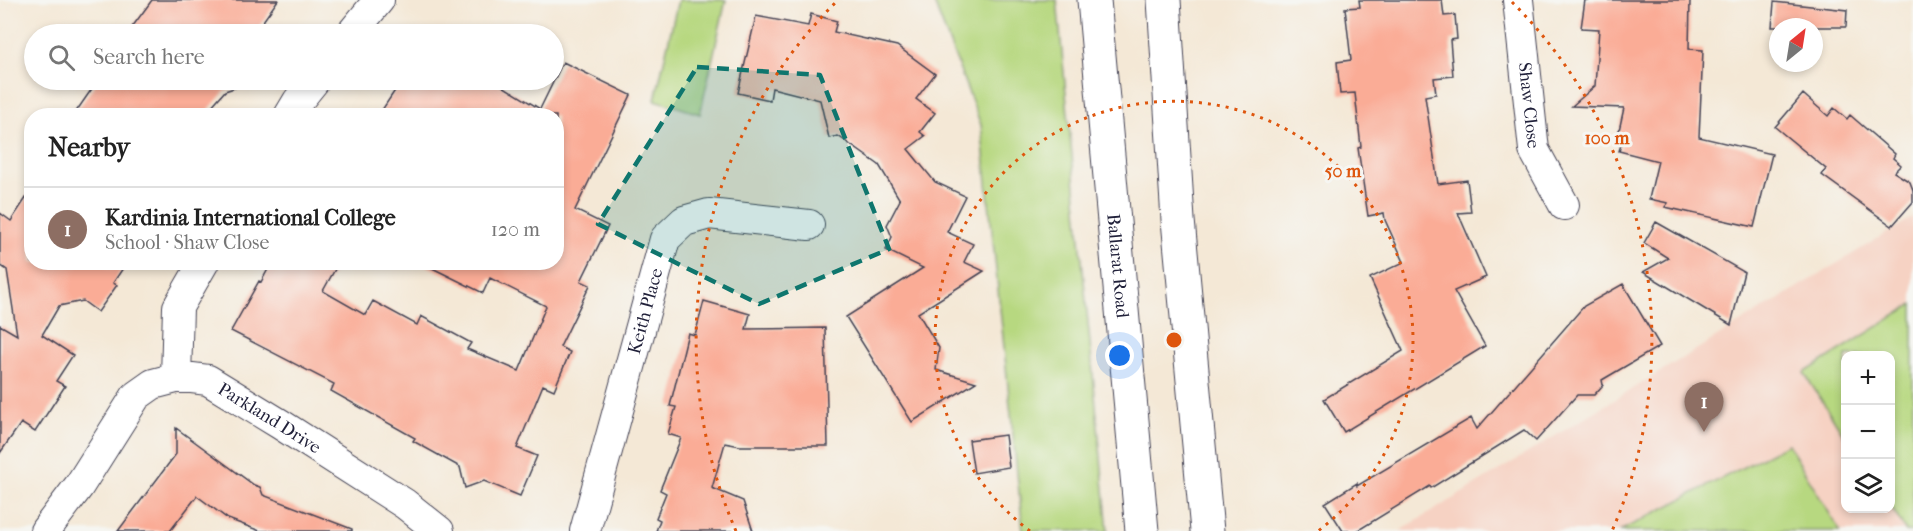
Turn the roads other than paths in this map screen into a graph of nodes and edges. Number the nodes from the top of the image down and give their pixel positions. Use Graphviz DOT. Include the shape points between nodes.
graph roads {
  1 [pos="378,0"];
  2 [pos="1094,0"];
  3 [pos="1164,0"];
  4 [pos="1518,0"];
  5 [pos="359,24"];
  6 [pos="307,90"];
  7 [pos="294,108"];
  8 [pos="1564,205"];
  9 [pos="809,225"];
  10 [pos="199,270"];
  11 [pos="176,378"];
  12 [pos="45,531"];
  13 [pos="439,531"];
  14 [pos="585,531"];
  15 [pos="1142,531"];
  16 [pos="1207,531"];
  1 -- 5 [label="street"];
  2 -- 15 [label="highway, Ballarat Road"];
  3 -- 16 [label="highway" via="1178,220"];
  4 -- 8 [label="street, Shaw Close" via="1534,150"];
  6 -- 7 [label="street"];
  9 -- 14 [label="street, Keith Place" via="709,214 684,221 665,240"];
  10 -- 11 [label="street" via="178,307"];
  11 -- 12 [label="street, Parkland Drive" via="153,384 136,396 79,486"];
  11 -- 13 [label="street, Parkland Drive" via="208,380 358,472"];
}
